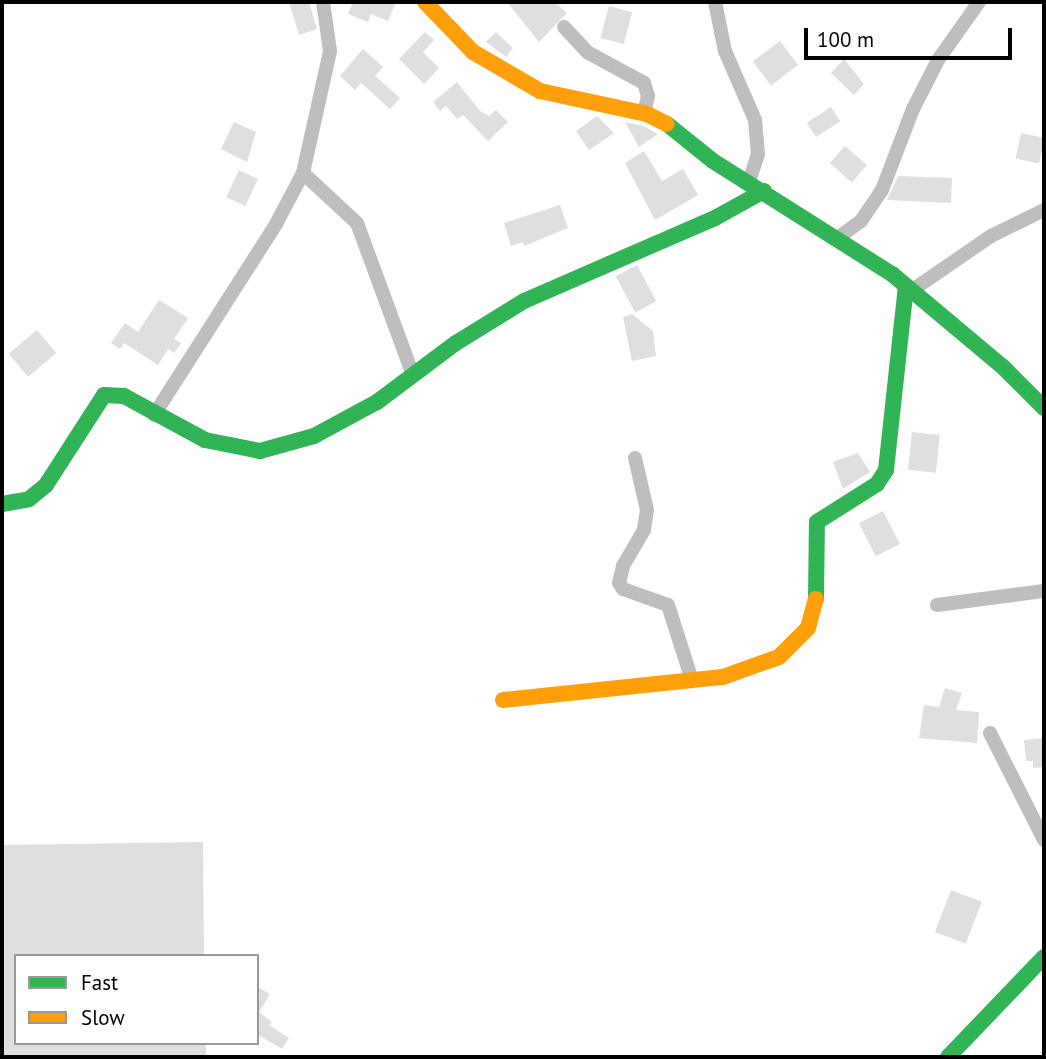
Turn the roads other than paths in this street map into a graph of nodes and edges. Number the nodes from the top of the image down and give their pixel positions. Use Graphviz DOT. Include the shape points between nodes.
graph roads {
  1 [pos="323,2"];
  2 [pos="425,2"];
  3 [pos="715,2"];
  4 [pos="979,2"];
  5 [pos="564,27"];
  6 [pos="644,113"];
  7 [pos="303,173"];
  8 [pos="749,182"];
  9 [pos="764,191"];
  10 [pos="1044,210"];
  11 [pos="839,237"];
  12 [pos="909,289"];
  13 [pos="413,375"];
  14 [pos="1044,408"];
  15 [pos="154,415"];
  16 [pos="635,458"];
  17 [pos="2,504"];
  18 [pos="1044,591"];
  19 [pos="937,605"];
  20 [pos="692,680"];
  21 [pos="503,700"];
  22 [pos="990,733"];
  23 [pos="1044,840"];
  24 [pos="1044,957"];
  25 [pos="948,1057"];
  1 -- 7 [label="street" via="330,51"];
  2 -- 6 [label="street" via="473,52 540,91"];
  3 -- 8 [label="street" via="725,51 758,139"];
  4 -- 11 [label="street" via="932,73 882,190 861,221"];
  5 -- 6 [label="street" via="587,52 643,83 648,96"];
  6 -- 8 [label="street" via="670,125"];
  7 -- 13 [label="street" via="357,223"];
  7 -- 15 [label="street" via="276,224"];
  8 -- 9 [label="street"];
  9 -- 11 [label="street"];
  9 -- 13 [label="street" via="715,218 524,301"];
  10 -- 12 [label="street" via="991,236"];
  11 -- 12 [label="street"];
  12 -- 14 [label="street"];
  12 -- 20 [label="street" via="886,470 877,484 817,522 816,602 808,628 779,656 723,677"];
  13 -- 15 [label="street" via="377,402 313,436 260,451 205,440"];
  15 -- 17 [label="street" via="124,396 104,395 46,485 29,499"];
  16 -- 20 [label="street" via="647,510 645,530 623,566 619,583 623,589 668,605"];
  18 -- 19 [label="street"];
  20 -- 21 [label="street"];
  22 -- 23 [label="street"];
  24 -- 25 [label="street"];
}
